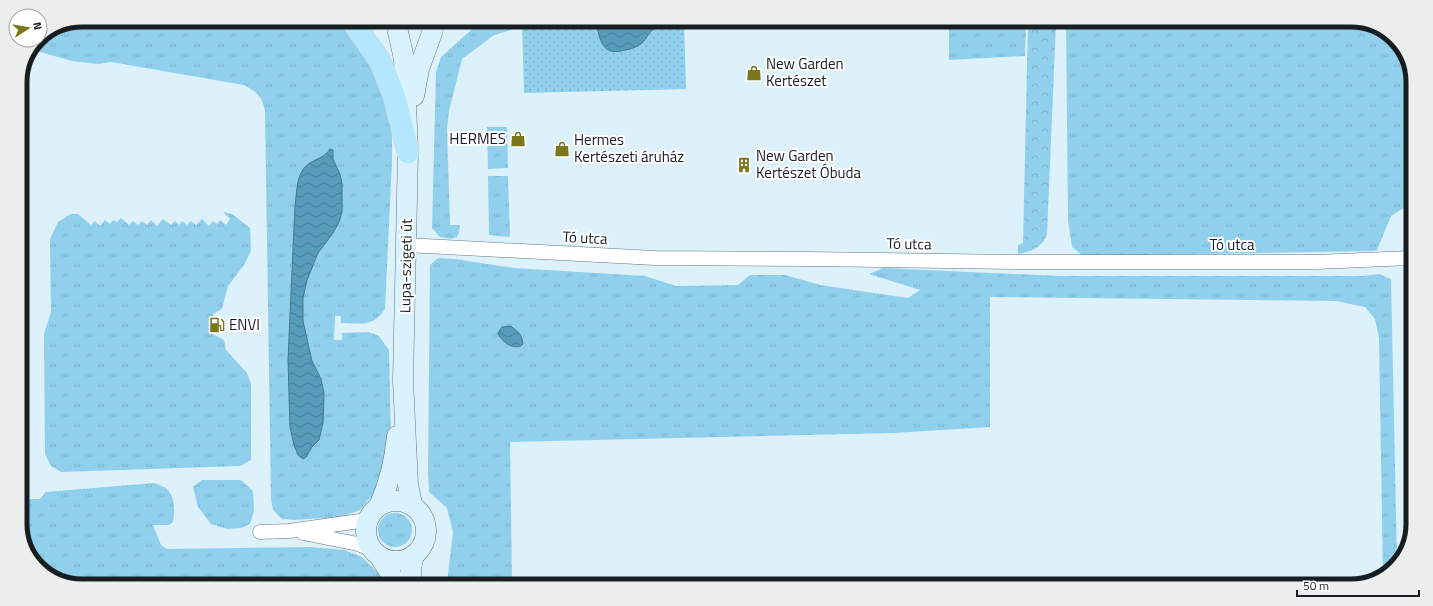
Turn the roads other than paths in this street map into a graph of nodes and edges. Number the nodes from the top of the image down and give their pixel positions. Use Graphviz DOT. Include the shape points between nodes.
graph roads {
  1 [pos="356,27"];
  2 [pos="393,27"];
  3 [pos="435,27"];
  4 [pos="436,27"];
  5 [pos="408,152"];
  6 [pos="406,245"];
  7 [pos="1406,258"];
  8 [pos="403,380"];
  9 [pos="380,504"];
  10 [pos="412,504"];
  11 [pos="367,520"];
  12 [pos="289,531"];
  13 [pos="260,532"];
  14 [pos="376,553"];
  15 [pos="414,555"];
  16 [pos="393,579"];
  17 [pos="411,579"];
  1 -- 5 [label="main road" via="380,61 394,96"];
  2 -- 3 [label="street" via="406,36 414,37 426,34"];
  2 -- 5 [label="street, Lupa-szigeti út" via="404,59"];
  4 -- 5 [label="street, Lupa-szigeti út" via="419,69"];
  5 -- 6 [label="street, Lupa-szigeti út"];
  6 -- 7 [label="street, Tó utca" via="655,258 1015,262 1308,262"];
  6 -- 8 [label="street, Lupa-szigeti út"];
  8 -- 9 [label="street, Lupa-szigeti út" via="396,453 386,492"];
  8 -- 10 [label="street, Lupa-szigeti út" via="408,486"];
  9 -- 10 [label="street" via="396,500"];
  9 -- 11 [label="street, Lupa-szigeti út"];
  10 -- 15 [label="street, Lupa-szigeti út" via="424,519 427,529 426,539"];
  11 -- 12 [label="street"];
  11 -- 14 [label="street" via="366,535"];
  12 -- 13 [label="street"];
  12 -- 14 [label="street" via="358,544"];
  14 -- 15 [label="street" via="389,560 398,561"];
  14 -- 16 [label="street"];
  15 -- 17 [label="street, Lupa-szigeti út"];
}
